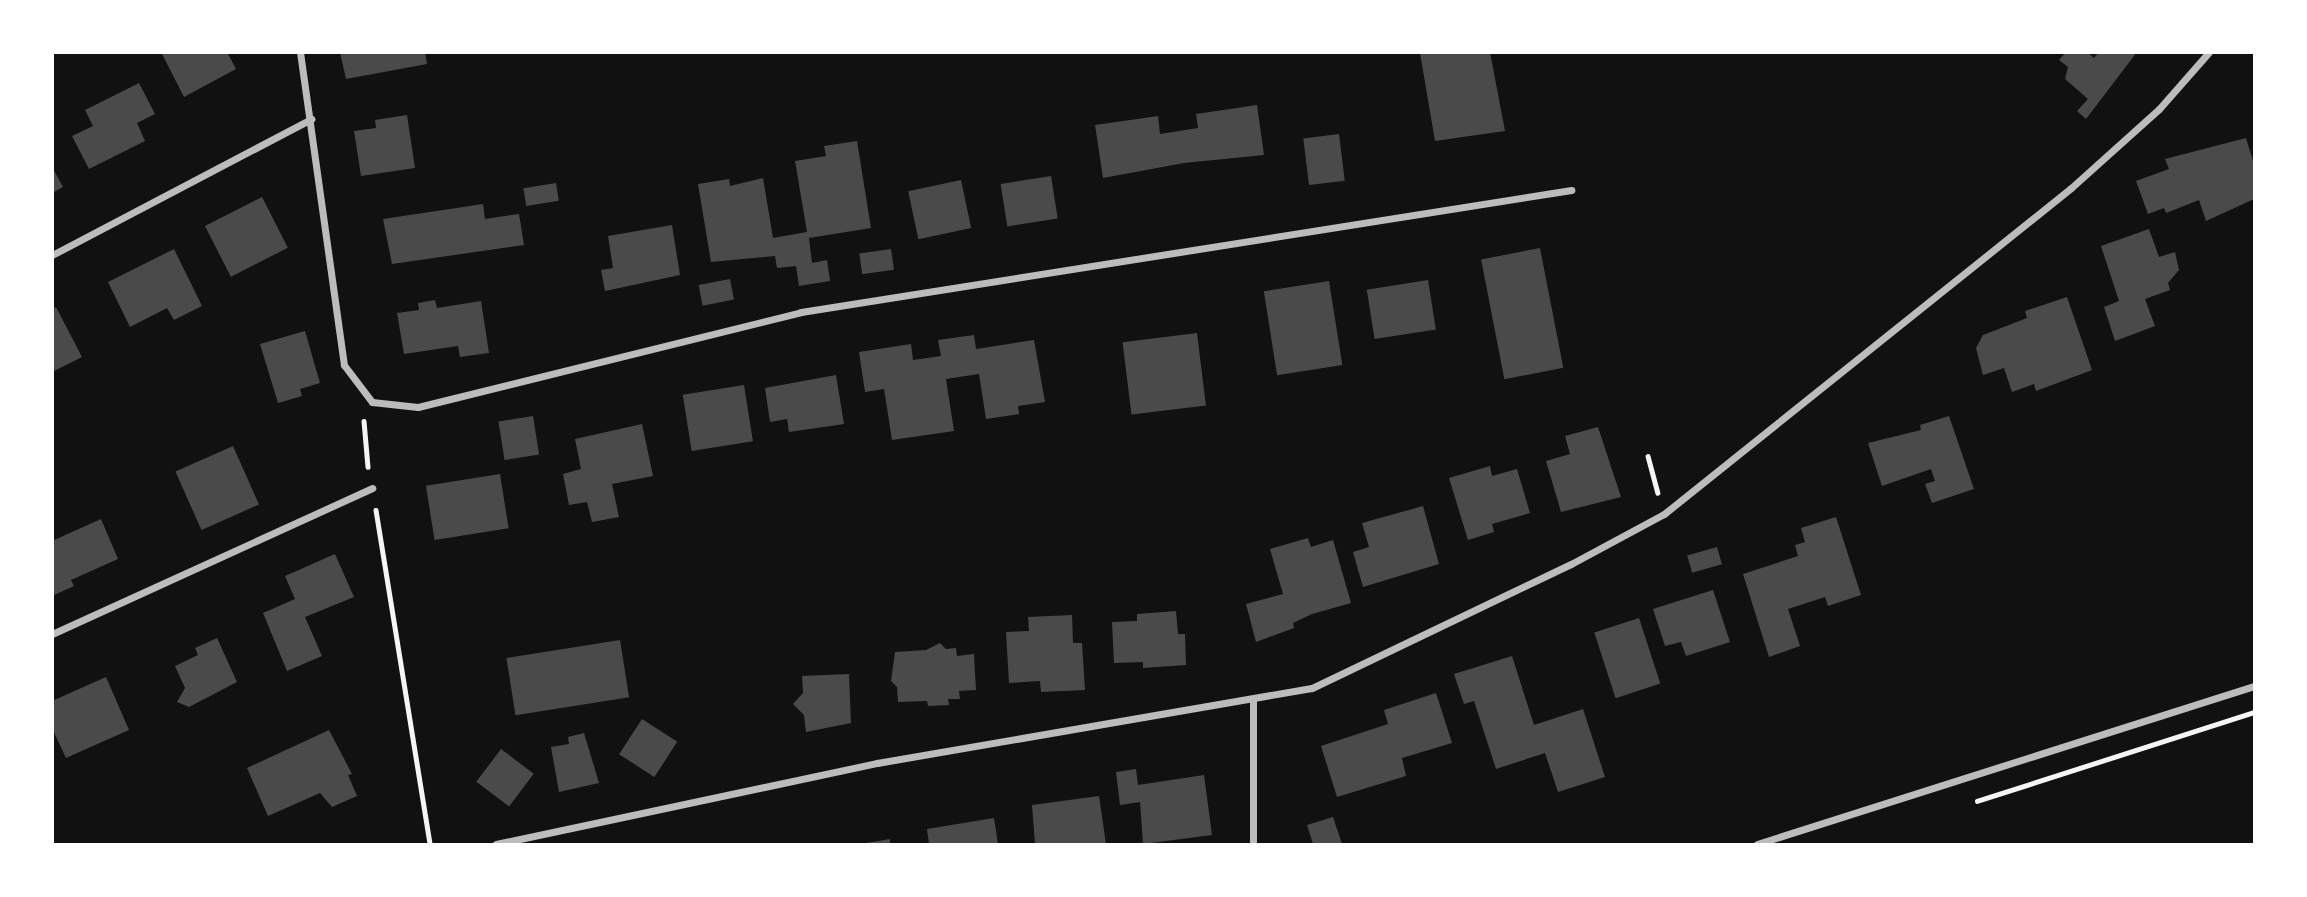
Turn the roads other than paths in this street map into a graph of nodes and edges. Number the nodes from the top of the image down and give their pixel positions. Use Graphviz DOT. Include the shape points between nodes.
graph roads {
  1 [pos="300,52"];
  2 [pos="2209,52"];
  3 [pos="311,119"];
  4 [pos="1571,190"];
  5 [pos="52,255"];
  6 [pos="372,488"];
  7 [pos="52,634"];
  8 [pos="2255,686"];
  9 [pos="1253,700"];
  10 [pos="496,845"];
  11 [pos="1253,845"];
  12 [pos="1757,845"];
  1 -- 3 [label="street"];
  2 -- 9 [label="street" via="2159,109 2071,188 1664,514 1571,564 1312,688"];
  3 -- 4 [label="street" via="344,365 372,402 418,407 801,312"];
  3 -- 5 [label="street"];
  6 -- 7 [label="street"];
  8 -- 12 [label="street"];
  9 -- 10 [label="street" via="877,763"];
  9 -- 11 [label="street"];
}
